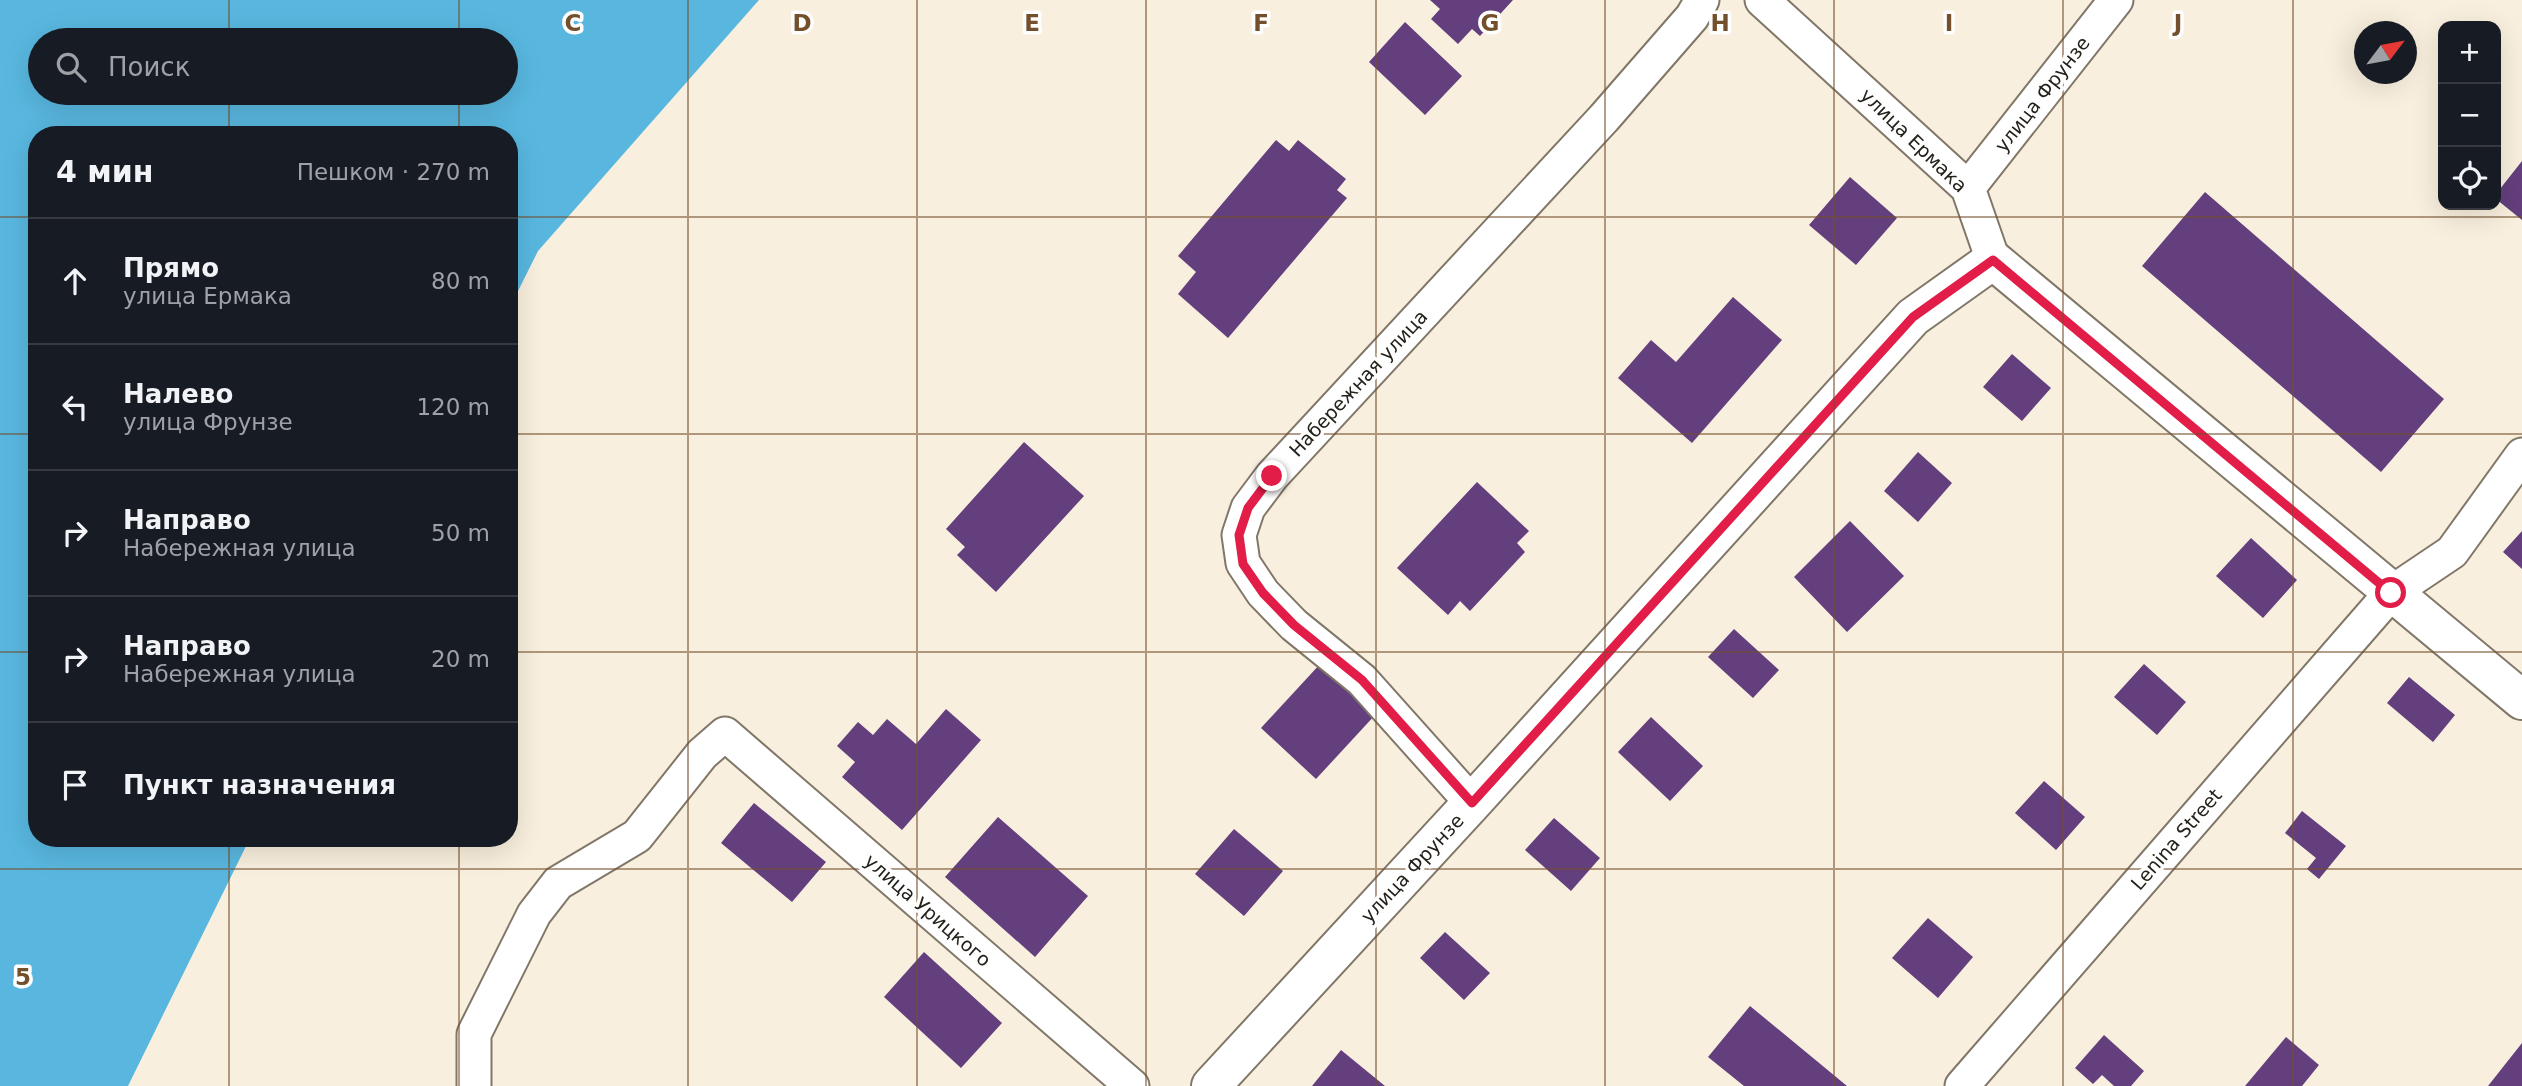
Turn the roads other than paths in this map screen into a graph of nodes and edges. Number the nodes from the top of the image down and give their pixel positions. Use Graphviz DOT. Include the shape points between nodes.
graph roads {
  1 [pos="1702,0"];
  2 [pos="1762,0"];
  3 [pos="2116,0"];
  4 [pos="1968,188"];
  5 [pos="1993,260"];
  6 [pos="2522,455"];
  7 [pos="2391,593"];
  8 [pos="2522,700"];
  9 [pos="1472,803"];
  10 [pos="474,1086"];
  11 [pos="1132,1086"];
  12 [pos="1211,1086"];
  13 [pos="1962,1086"];
  1 -- 9 [label="street, Набережная улица" via="1604,118 1272,476 1248,508 1239,535 1243,564 1263,593 1294,625 1362,680"];
  2 -- 4 [label="street, улица Ермака"];
  3 -- 4 [label="street, улица Фрунзе"];
  4 -- 5 [label="street, улица Ермака"];
  5 -- 7 [label="street"];
  5 -- 9 [label="street, улица Фрунзе" via="1913,317"];
  6 -- 7 [label="street, Lenina Street" via="2452,552"];
  7 -- 8 [label="street"];
  7 -- 13 [label="street, Lenina Street"];
  9 -- 12 [label="street, улица Фрунзе"];
  10 -- 11 [label="street, улица Урицкого" via="474,1034 534,914 558,883 637,836 702,754 725,734"];
}
